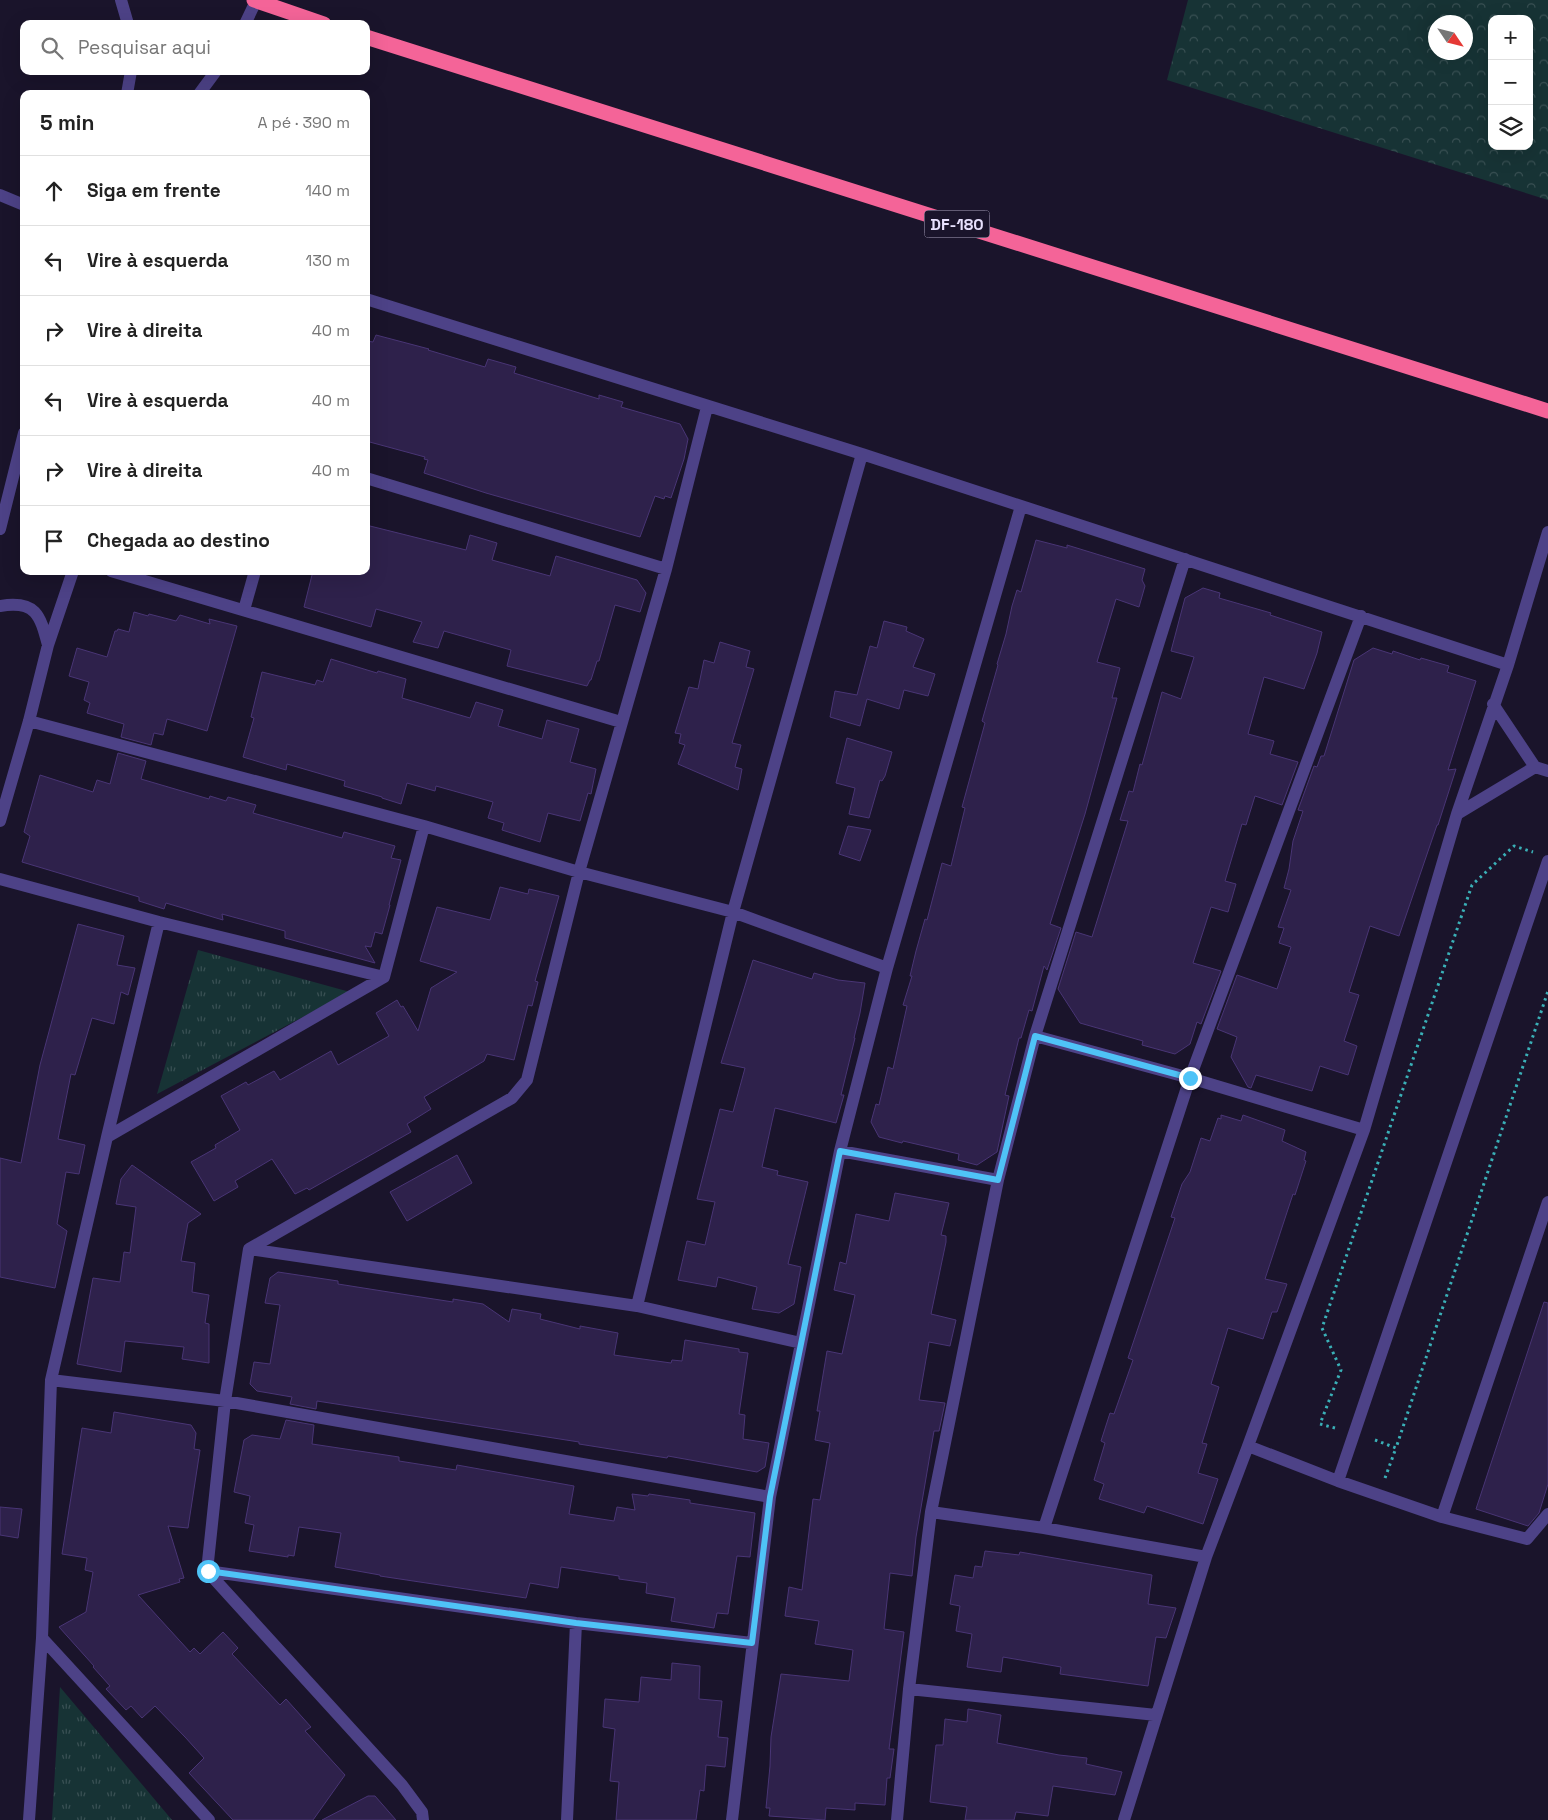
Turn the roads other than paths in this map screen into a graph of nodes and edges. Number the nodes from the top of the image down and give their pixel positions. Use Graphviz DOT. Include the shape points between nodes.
graph roads {
  1 [pos="121,0"];
  2 [pos="255,0"];
  3 [pos="127,20"];
  4 [pos="247,20"];
  5 [pos="312,20"];
  6 [pos="370,38"];
  7 [pos="130,75"];
  8 [pos="213,75"];
  9 [pos="128,90"];
  10 [pos="201,90"];
  11 [pos="0,195"];
  12 [pos="20,203"];
  13 [pos="370,300"];
  14 [pos="707,406"];
  15 [pos="1548,411"];
  16 [pos="20,449"];
  17 [pos="862,454"];
  18 [pos="370,479"];
  19 [pos="1021,506"];
  20 [pos="0,529"];
  21 [pos="1548,532"];
  22 [pos="1185,559"];
  23 [pos="666,569"];
  24 [pos="71,575"];
  25 [pos="125,575"];
  26 [pos="254,575"];
  27 [pos="0,606"];
  28 [pos="244,610"];
  29 [pos="1361,616"];
  30 [pos="48,645"];
  31 [pos="1508,665"];
  32 [pos="1494,704"];
  33 [pos="29,721"];
  34 [pos="621,722"];
  35 [pos="1535,767"];
  36 [pos="1548,771"];
  37 [pos="1457,814"];
  38 [pos="0,821"];
  39 [pos="424,826"];
  40 [pos="1548,861"];
  41 [pos="579,872"];
  42 [pos="0,880"];
  43 [pos="733,912"];
  44 [pos="159,922"];
  45 [pos="888,968"];
  46 [pos="384,977"];
  47 [pos="1035,1036"];
  48 [pos="1190,1078"];
  49 [pos="1364,1130"];
  50 [pos="107,1137"];
  51 [pos="840,1151"];
  52 [pos="998,1180"];
  53 [pos="1548,1202"];
  54 [pos="249,1250"];
  55 [pos="638,1306"];
  56 [pos="801,1343"];
  57 [pos="51,1380"];
  58 [pos="224,1401"];
  59 [pos="1248,1446"];
  60 [pos="1338,1481"];
  61 [pos="770,1497"];
  62 [pos="931,1512"];
  63 [pos="1548,1514"];
  64 [pos="1442,1517"];
  65 [pos="1044,1528"];
  66 [pos="1206,1557"];
  67 [pos="208,1571"];
  68 [pos="576,1623"];
  69 [pos="42,1638"];
  70 [pos="752,1643"];
  71 [pos="909,1688"];
  72 [pos="1156,1715"];
  73 [pos="29,1820"];
  74 [pos="209,1820"];
  75 [pos="423,1820"];
  76 [pos="567,1820"];
  77 [pos="732,1820"];
  78 [pos="897,1820"];
  79 [pos="1124,1820"];
  1 -- 3 [label="street"];
  2 -- 4 [label="street"];
  2 -- 5 [label="highway"];
  6 -- 15 [label="highway, DF-180"];
  7 -- 9 [label="street"];
  8 -- 10 [label="street"];
  11 -- 12 [label="street"];
  13 -- 14 [label="street"];
  14 -- 17 [label="street"];
  14 -- 23 [label="street"];
  16 -- 20 [label="street"];
  17 -- 19 [label="street"];
  17 -- 43 [label="street"];
  18 -- 23 [label="street"];
  19 -- 22 [label="street"];
  19 -- 45 [label="street"];
  21 -- 31 [label="street"];
  22 -- 29 [label="street"];
  22 -- 47 [label="street"];
  23 -- 34 [label="street"];
  24 -- 30 [label="street"];
  25 -- 28 [label="street"];
  26 -- 28 [label="street"];
  27 -- 30 [label="street" via="24,606 35,611 42,622"];
  28 -- 34 [label="street"];
  29 -- 31 [label="street"];
  29 -- 48 [label="street"];
  30 -- 33 [label="street"];
  31 -- 32 [label="street"];
  32 -- 35 [label="street"];
  32 -- 37 [label="street"];
  33 -- 38 [label="street"];
  33 -- 39 [label="street"];
  34 -- 41 [label="street"];
  35 -- 36 [label="street"];
  35 -- 37 [label="street"];
  37 -- 49 [label="street"];
  39 -- 41 [label="street"];
  39 -- 46 [label="street"];
  40 -- 60 [label="street"];
  41 -- 43 [label="street"];
  41 -- 54 [label="street" via="527,1080 512,1098"];
  42 -- 44 [label="street"];
  43 -- 45 [label="street"];
  43 -- 55 [label="street"];
  44 -- 46 [label="street"];
  44 -- 50 [label="street"];
  45 -- 51 [label="street"];
  46 -- 50 [label="street"];
  47 -- 48 [label="street"];
  47 -- 52 [label="street"];
  48 -- 49 [label="street"];
  48 -- 65 [label="street"];
  49 -- 59 [label="street"];
  50 -- 57 [label="street"];
  51 -- 52 [label="street"];
  51 -- 56 [label="street"];
  52 -- 62 [label="street"];
  53 -- 64 [label="street"];
  54 -- 55 [label="street"];
  54 -- 58 [label="street"];
  55 -- 56 [label="street"];
  56 -- 61 [label="street"];
  57 -- 58 [label="street"];
  57 -- 69 [label="street"];
  58 -- 61 [label="street"];
  58 -- 67 [label="street"];
  59 -- 60 [label="street"];
  59 -- 66 [label="street"];
  60 -- 64 [label="street"];
  61 -- 70 [label="street"];
  62 -- 65 [label="street"];
  62 -- 71 [label="street"];
  63 -- 64 [label="street" via="1527,1540"];
  65 -- 66 [label="street"];
  66 -- 72 [label="street"];
  67 -- 68 [label="street"];
  67 -- 75 [label="street" via="402,1785 422,1812"];
  68 -- 70 [label="street"];
  68 -- 76 [label="street"];
  69 -- 73 [label="street"];
  69 -- 74 [label="street"];
  70 -- 77 [label="street"];
  71 -- 72 [label="street"];
  71 -- 78 [label="street"];
  72 -- 79 [label="street"];
}
